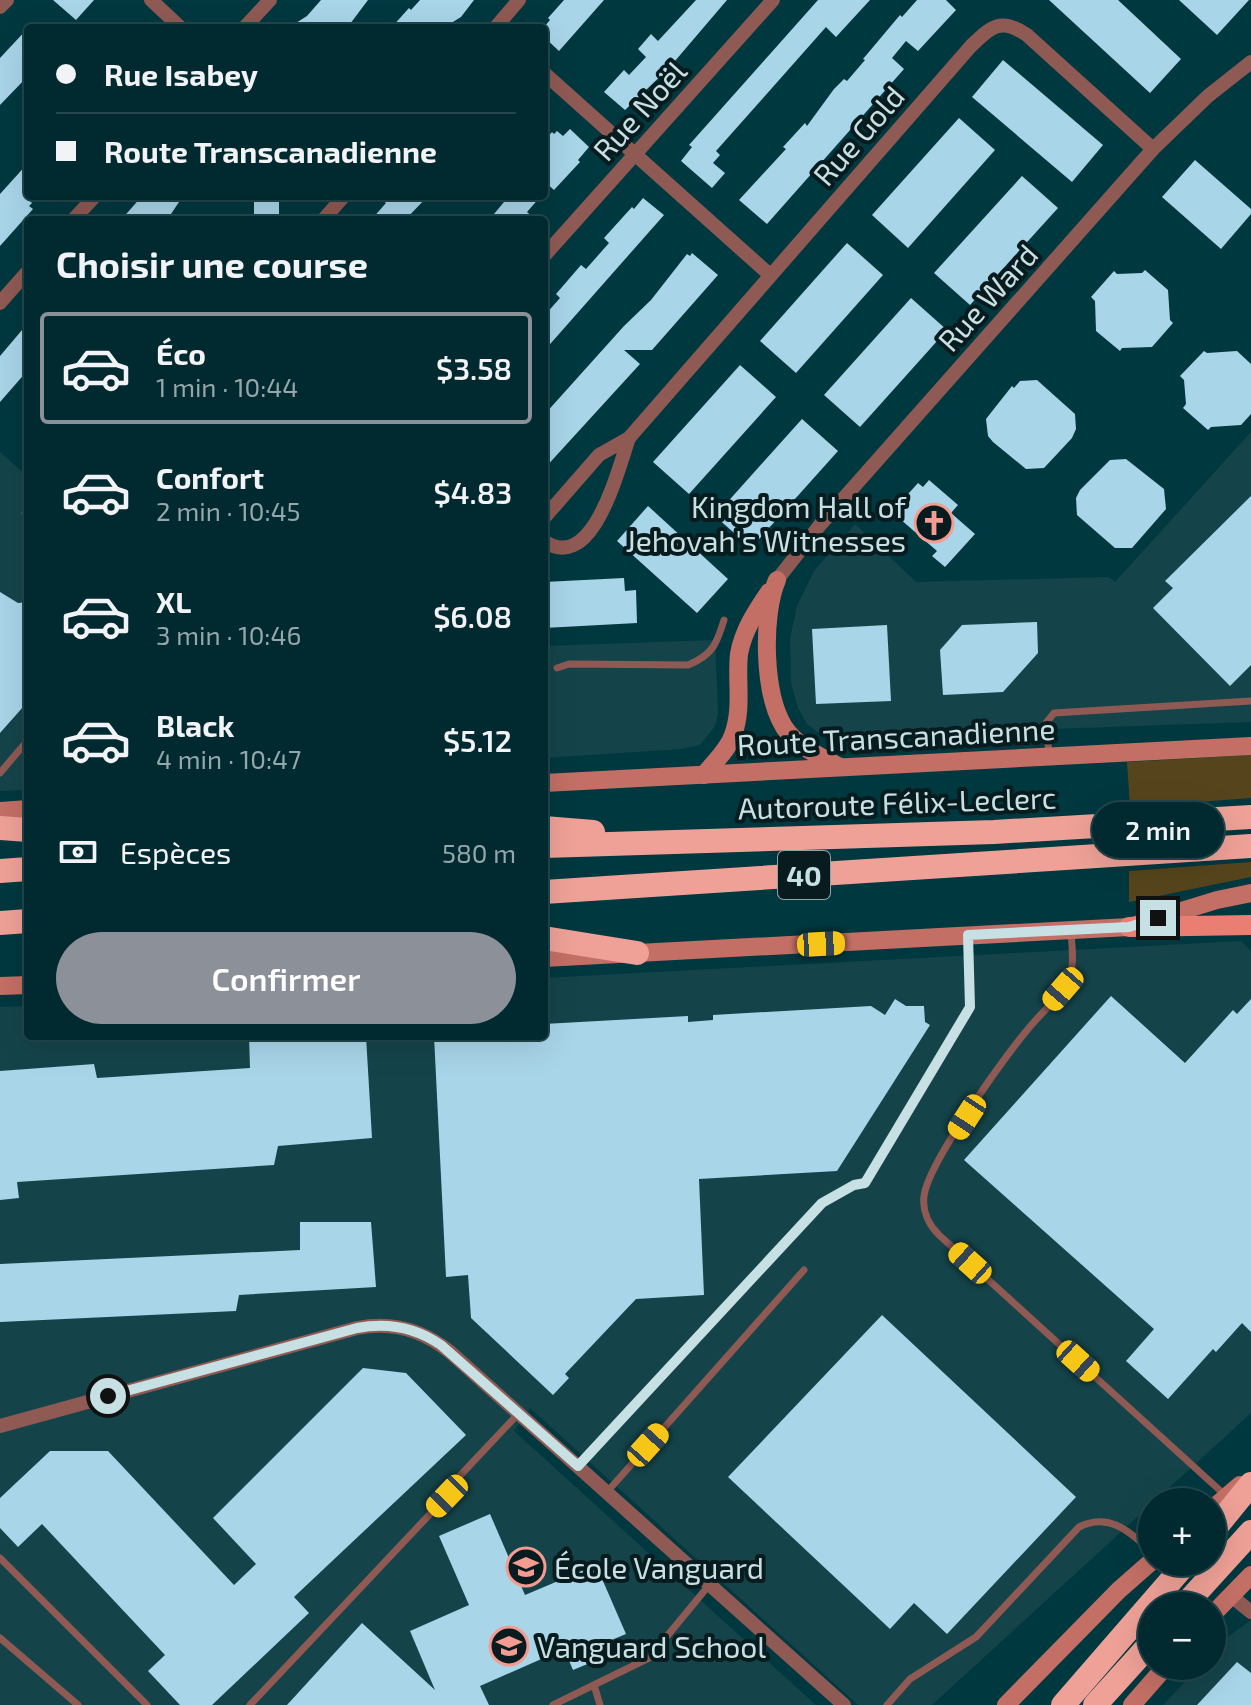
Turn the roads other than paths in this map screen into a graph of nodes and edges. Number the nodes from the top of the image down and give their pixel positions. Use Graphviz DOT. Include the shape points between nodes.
graph roads {
  1 [pos="7,0"];
  2 [pos="151,0"];
  3 [pos="270,0"];
  4 [pos="519,0"];
  5 [pos="773,0"];
  6 [pos="0,7"];
  7 [pos="177,24"];
  8 [pos="248,24"];
  9 [pos="498,24"];
  10 [pos="1251,62"];
  11 [pos="548,77"];
  12 [pos="1153,149"];
  13 [pos="635,154"];
  14 [pos="91,200"];
  15 [pos="340,200"];
  16 [pos="77,216"];
  17 [pos="326,216"];
  18 [pos="548,252"];
  19 [pos="24,275"];
  20 [pos="770,275"];
  21 [pos="1,299"];
  22 [pos="629,438"];
  23 [pos="548,513"];
  24 [pos="548,543"];
  25 [pos="777,580"];
  26 [pos="724,620"];
  27 [pos="557,668"];
  28 [pos="1251,701"];
  29 [pos="24,745"];
  30 [pos="1251,746"];
  31 [pos="1049,756"];
  32 [pos="840,767"];
  33 [pos="0,773"];
  34 [pos="704,775"];
  35 [pos="548,783"];
  36 [pos="24,809"];
  37 [pos="0,811"];
  38 [pos="1251,817"];
  39 [pos="0,828"];
  40 [pos="548,828"];
  41 [pos="24,830"];
  42 [pos="679,841"];
  43 [pos="548,846"];
  44 [pos="1251,846"];
  45 [pos="24,869"];
  46 [pos="0,871"];
  47 [pos="548,892"];
  48 [pos="1251,893"];
  49 [pos="24,921"];
  50 [pos="0,923"];
  51 [pos="1251,925"];
  52 [pos="1129,927"];
  53 [pos="0,929"];
  54 [pos="24,930"];
  55 [pos="1071,930"];
  56 [pos="968,935"];
  57 [pos="548,939"];
  58 [pos="637,953"];
  59 [pos="548,958"];
  60 [pos="24,985"];
  61 [pos="0,986"];
  62 [pos="804,1270"];
  63 [pos="518,1414"];
  64 [pos="0,1426"];
  65 [pos="578,1466"];
  66 [pos="1251,1475"];
  67 [pos="1251,1484"];
  68 [pos="607,1492"];
  69 [pos="1227,1496"];
  70 [pos="1226,1515"];
  71 [pos="1251,1532"];
  72 [pos="1138,1541"];
  73 [pos="0,1558"];
  74 [pos="1138,1573"];
  75 [pos="1251,1575"];
  76 [pos="1175,1576"];
  77 [pos="710,1584"];
  78 [pos="1197,1592"];
  79 [pos="1230,1595"];
  80 [pos="1226,1599"];
  81 [pos="1251,1612"];
  82 [pos="0,1638"];
  83 [pos="1138,1657"];
  84 [pos="1154,1680"];
  85 [pos="594,1685"];
  86 [pos="78,1705"];
  87 [pos="147,1705"];
  88 [pos="250,1705"];
  89 [pos="553,1705"];
  90 [pos="600,1705"];
  91 [pos="844,1705"];
  92 [pos="887,1705"];
  93 [pos="1006,1705"];
  94 [pos="1063,1705"];
  95 [pos="1095,1705"];
  96 [pos="1132,1705"];
  1 -- 6 [label="street"];
  2 -- 7 [label="street"];
  3 -- 8 [label="street"];
  4 -- 9 [label="street"];
  5 -- 13 [label="street, Rue Noël"];
  10 -- 12 [label="street, Rue Ward"];
  11 -- 13 [label="street"];
  12 -- 20 [label="street, Rue Gold" via="1027,35 999,25 971,46"];
  12 -- 25 [label="street, Rue Ward" via="811,534"];
  13 -- 18 [label="street, Rue Noël"];
  13 -- 20 [label="street"];
  14 -- 16 [label="street"];
  15 -- 17 [label="street"];
  19 -- 21 [label="street"];
  20 -- 22 [label="street, Rue Gold"];
  22 -- 23 [label="street, Rue Gold" via="599,455"];
  22 -- 24 [label="street, Rue Gold" via="604,511 583,538 565,550"];
  25 -- 32 [label="main road" via="767,636 775,705 799,744"];
  25 -- 34 [label="main road" via="742,641 733,734"];
  26 -- 27 [label="lane" via="717,644 688,665"];
  28 -- 31 [label="lane" via="1054,713 1046,723"];
  29 -- 33 [label="lane"];
  30 -- 31 [label="main road, Route Transcanadienne"];
  31 -- 32 [label="main road, Route Transcanadienne"];
  32 -- 34 [label="main road, Route Transcanadienne"];
  34 -- 35 [label="main road, Route Transcanadienne"];
  36 -- 37 [label="main road"];
  38 -- 42 [label="highway, Autoroute Félix-Leclerc / 40"];
  39 -- 41 [label="highway"];
  40 -- 42 [label="highway"];
  42 -- 43 [label="highway, Autoroute Félix-Leclerc / 40"];
  44 -- 47 [label="highway, 40"];
  45 -- 46 [label="highway"];
  48 -- 52 [label="main road"];
  49 -- 50 [label="highway"];
  51 -- 52 [label="main road"];
  52 -- 55 [label="main road"];
  53 -- 54 [label="highway"];
  55 -- 56 [label="main road"];
  55 -- 69 [label="lane" via="1068,981 1014,1047 942,1155 926,1186 925,1211 939,1235"];
  56 -- 58 [label="main road"];
  56 -- 65 [label="lane" via="970,1007 865,1183 822,1203"];
  57 -- 58 [label="highway"];
  58 -- 59 [label="main road"];
  60 -- 61 [label="main road"];
  62 -- 68 [label="lane"];
  63 -- 64 [label="street" via="432,1339 379,1325"];
  63 -- 65 [label="street"];
  63 -- 88 [label="lane"];
  65 -- 68 [label="street"];
  66 -- 69 [label="main road"];
  67 -- 70 [label="highway"];
  68 -- 77 [label="street"];
  71 -- 78 [label="highway"];
  72 -- 92 [label="lane" via="1116,1524 1097,1521 1079,1527 976,1637 910,1679"];
  73 -- 87 [label="lane"];
  74 -- 93 [label="main road"];
  75 -- 79 [label="main road"];
  76 -- 94 [label="highway"];
  77 -- 85 [label="lane" via="649,1658"];
  77 -- 91 [label="street"];
  79 -- 80 [label="main road"];
  79 -- 81 [label="street"];
  82 -- 86 [label="lane"];
  83 -- 95 [label="highway"];
  84 -- 96 [label="main road"];
  85 -- 89 [label="lane"];
  85 -- 90 [label="lane"];
}
